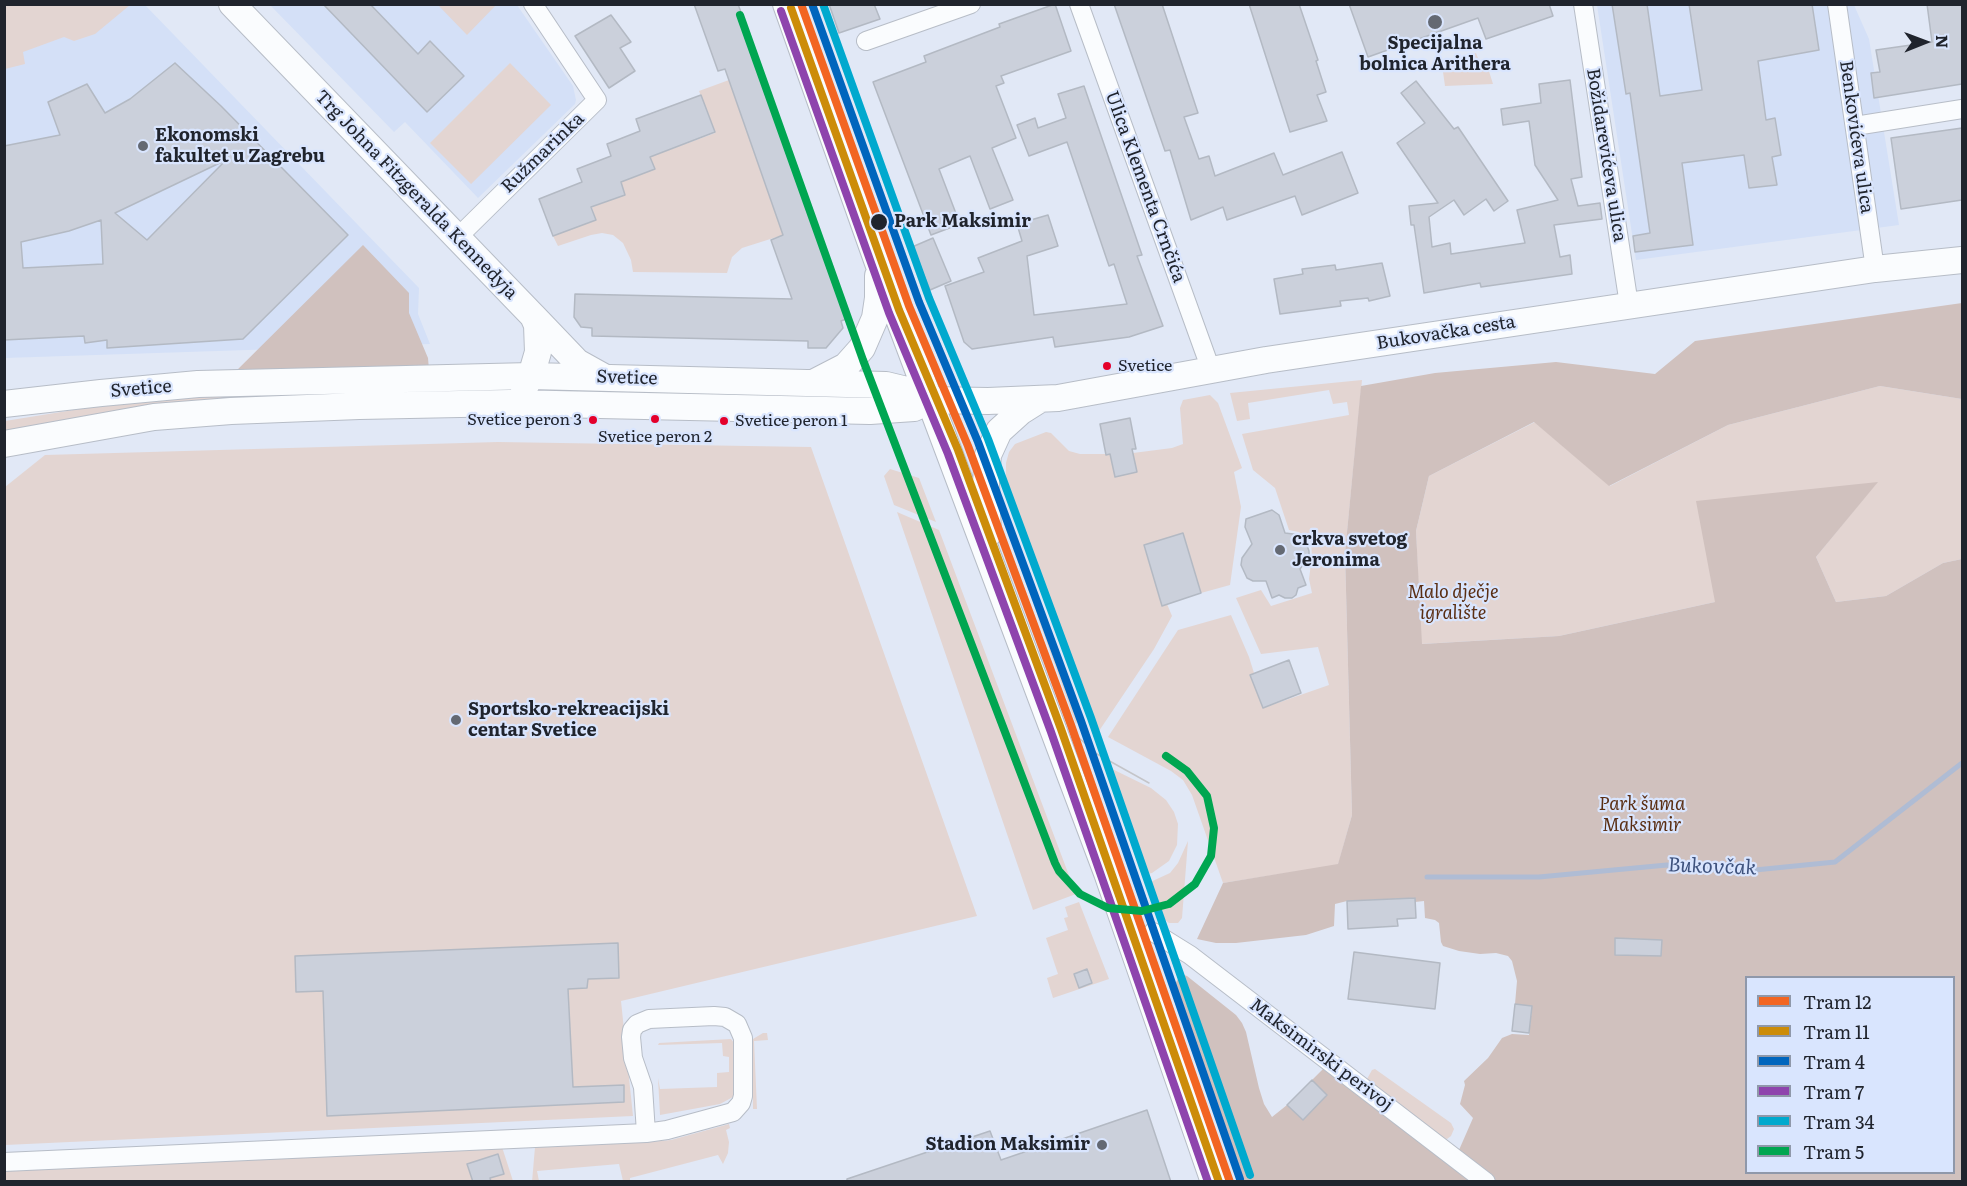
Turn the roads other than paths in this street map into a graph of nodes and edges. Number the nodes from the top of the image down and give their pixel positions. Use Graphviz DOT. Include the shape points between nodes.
graph roads {
  1 [pos="232,4"];
  2 [pos="533,4"];
  3 [pos="786,4"];
  4 [pos="971,4"];
  5 [pos="1079,4"];
  6 [pos="1583,4"];
  7 [pos="1837,4"];
  8 [pos="866,41"];
  9 [pos="1962,109"];
  10 [pos="1855,126"];
  11 [pos="458,237"];
  12 [pos="1962,260"];
  13 [pos="878,263"];
  14 [pos="1875,269"];
  15 [pos="1629,305"];
  16 [pos="533,316"];
  17 [pos="1211,369"];
  18 [pos="531,376"];
  19 [pos="604,377"];
  20 [pos="810,384"];
  21 [pos="930,400"];
  22 [pos="1039,400"];
  23 [pos="4,404"];
  24 [pos="510,404"];
  25 [pos="4,444"];
  26 [pos="991,563"];
  27 [pos="1153,932"];
  28 [pos="646,1132"];
  29 [pos="4,1162"];
  30 [pos="1214,1182"];
  31 [pos="1485,1182"];
  1 -- 11 [label="main road, Trg Johna Fitzgeralda Kennedyja"];
  2 -- 11 [label="street, Ružmarinka" via="597,100"];
  3 -- 13 [label="main road"];
  4 -- 8 [label="street"];
  5 -- 17 [label="street, Ulica Klementa Crnčića"];
  6 -- 15 [label="street, Božidarevićeva ulica"];
  7 -- 10 [label="street, Benkovićeva ulica"];
  9 -- 10 [label="street"];
  10 -- 14 [label="street, Benkovićeva ulica"];
  11 -- 16 [label="main road, Trg Johna Fitzgeralda Kennedyja"];
  12 -- 14 [label="main road, Bukovačka cesta"];
  13 -- 20 [label="main road" via="877,307 862,348 846,366"];
  13 -- 21 [label="main road"];
  14 -- 15 [label="main road, Bukovačka cesta"];
  15 -- 17 [label="main road, Bukovačka cesta"];
  16 -- 18 [label="main road" via="538,344"];
  16 -- 19 [label="main road, Trg Johna Fitzgeralda Kennedyja" via="577,362"];
  17 -- 22 [label="main road, Bukovačka cesta"];
  18 -- 19 [label="main road, Svetice"];
  18 -- 23 [label="main road, Svetice" via="198,384"];
  18 -- 24 [label="main road"];
  19 -- 20 [label="main road, Svetice"];
  20 -- 21 [label="main road, Svetice" via="896,387"];
  21 -- 22 [label="main road, Bukovačka cesta"];
  21 -- 24 [label="main road, Svetice" via="914,408 870,411"];
  21 -- 26 [label="main road"];
  22 -- 26 [label="main road" via="999,431 988,455"];
  24 -- 25 [label="main road, Svetice" via="189,413"];
  26 -- 30 [label="main road" via="1107,873"];
  27 -- 31 [label="street, Maksimirski perivoj" via="1190,956"];
  28 -- 28 [label="street" via="681,1128 737,1109 744,1080 743,1038 737,1024 714,1016 649,1019 637,1024 631,1037 633,1058 644,1087"];
  28 -- 29 [label="street"];
}
